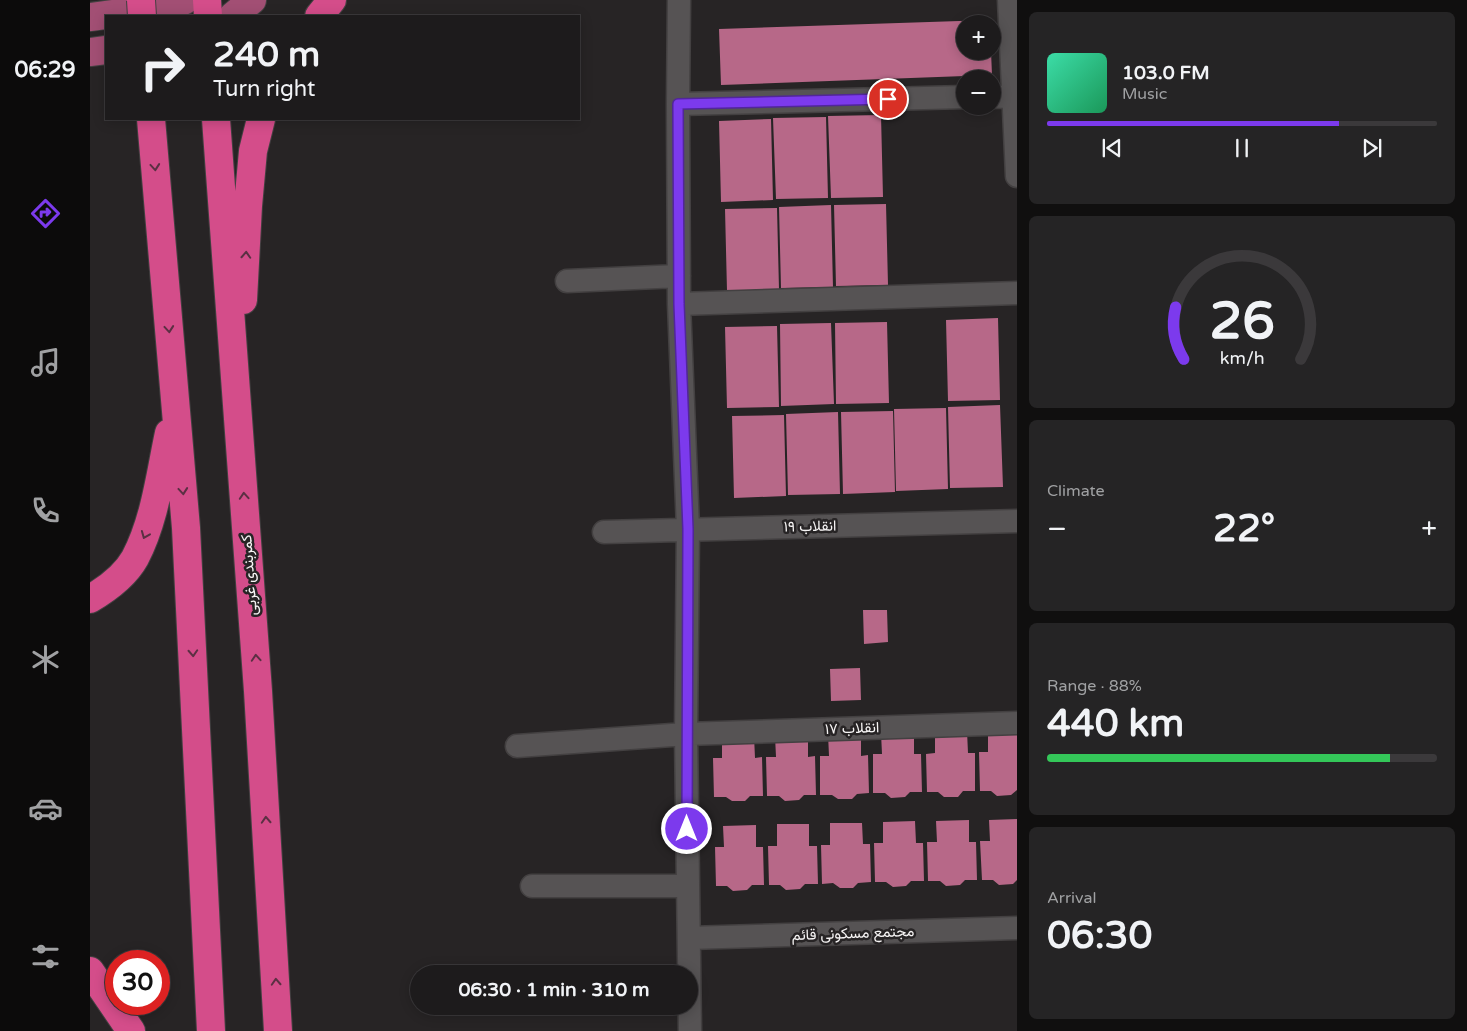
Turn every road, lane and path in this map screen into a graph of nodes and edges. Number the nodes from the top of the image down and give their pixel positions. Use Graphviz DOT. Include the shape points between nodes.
graph roads {
  1 [pos="140,0"];
  2 [pos="185,0"];
  3 [pos="207,0"];
  4 [pos="252,0"];
  5 [pos="332,0"];
  6 [pos="679,0"];
  7 [pos="1009,0"];
  8 [pos="105,15"];
  9 [pos="105,15"];
  10 [pos="142,15"];
  11 [pos="208,15"];
  12 [pos="234,15"];
  13 [pos="320,15"];
  14 [pos="90,17"];
  15 [pos="105,50"];
  16 [pos="90,52"];
  17 [pos="1003,96"];
  18 [pos="956,97"];
  19 [pos="678,104"];
  20 [pos="151,120"];
  21 [pos="216,120"];
  22 [pos="261,120"];
  23 [pos="1016,153"];
  24 [pos="1017,176"];
  25 [pos="679,276"];
  26 [pos="567,281"];
  27 [pos="1017,293"];
  28 [pos="679,304"];
  29 [pos="233,356"];
  30 [pos="175,402"];
  31 [pos="1017,521"];
  32 [pos="688,529"];
  33 [pos="604,532"];
  34 [pos="90,599"];
  35 [pos="1017,723"];
  36 [pos="686,734"];
  37 [pos="517,746"];
  38 [pos="532,886"];
  39 [pos="688,886"];
  40 [pos="1017,928"];
  41 [pos="689,938"];
  42 [pos="90,971"];
  43 [pos="98,994"];
  44 [pos="131,1031"];
  45 [pos="211,1031"];
  46 [pos="278,1031"];
  47 [pos="690,1031"];
  1 -- 10 [label="highway, bridge"];
  2 -- 8 [label="main road" via="173,6"];
  3 -- 11 [label="highway"];
  4 -- 12 [label="main road"];
  5 -- 13 [label="highway"];
  6 -- 19 [label="street"];
  7 -- 17 [label="street"];
  9 -- 14 [label="main road"];
  15 -- 16 [label="main road"];
  17 -- 23 [label="street"];
  18 -- 19 [label="street"];
  19 -- 25 [label="street"];
  20 -- 30 [label="highway, one-way"];
  21 -- 29 [label="highway, کمربندی غربی"];
  29 -- 22 [label="highway, one-way" via="243,307 253,151"];
  23 -- 24 [label="street"];
  25 -- 26 [label="street"];
  25 -- 28 [label="street"];
  27 -- 28 [label="street"];
  28 -- 32 [label="street"];
  46 -- 29 [label="highway, کمربندی غربی, one-way" via="258,691"];
  30 -- 34 [label="highway, one-way" via="154,505 141,544 119,578"];
  30 -- 45 [label="highway, one-way" via="186,528"];
  31 -- 32 [label="street, انقلاب ۱۹"];
  32 -- 33 [label="street, انقلاب ۱۹"];
  32 -- 36 [label="street"];
  35 -- 36 [label="street, انقلاب ۱۷"];
  36 -- 37 [label="street, انقلاب ۱۷"];
  36 -- 39 [label="street"];
  38 -- 39 [label="street"];
  39 -- 41 [label="street"];
  40 -- 41 [label="street, مجتمع مسکونی قائم"];
  41 -- 47 [label="street"];
  42 -- 43 [label="highway"];
  43 -- 44 [label="highway"];
}
